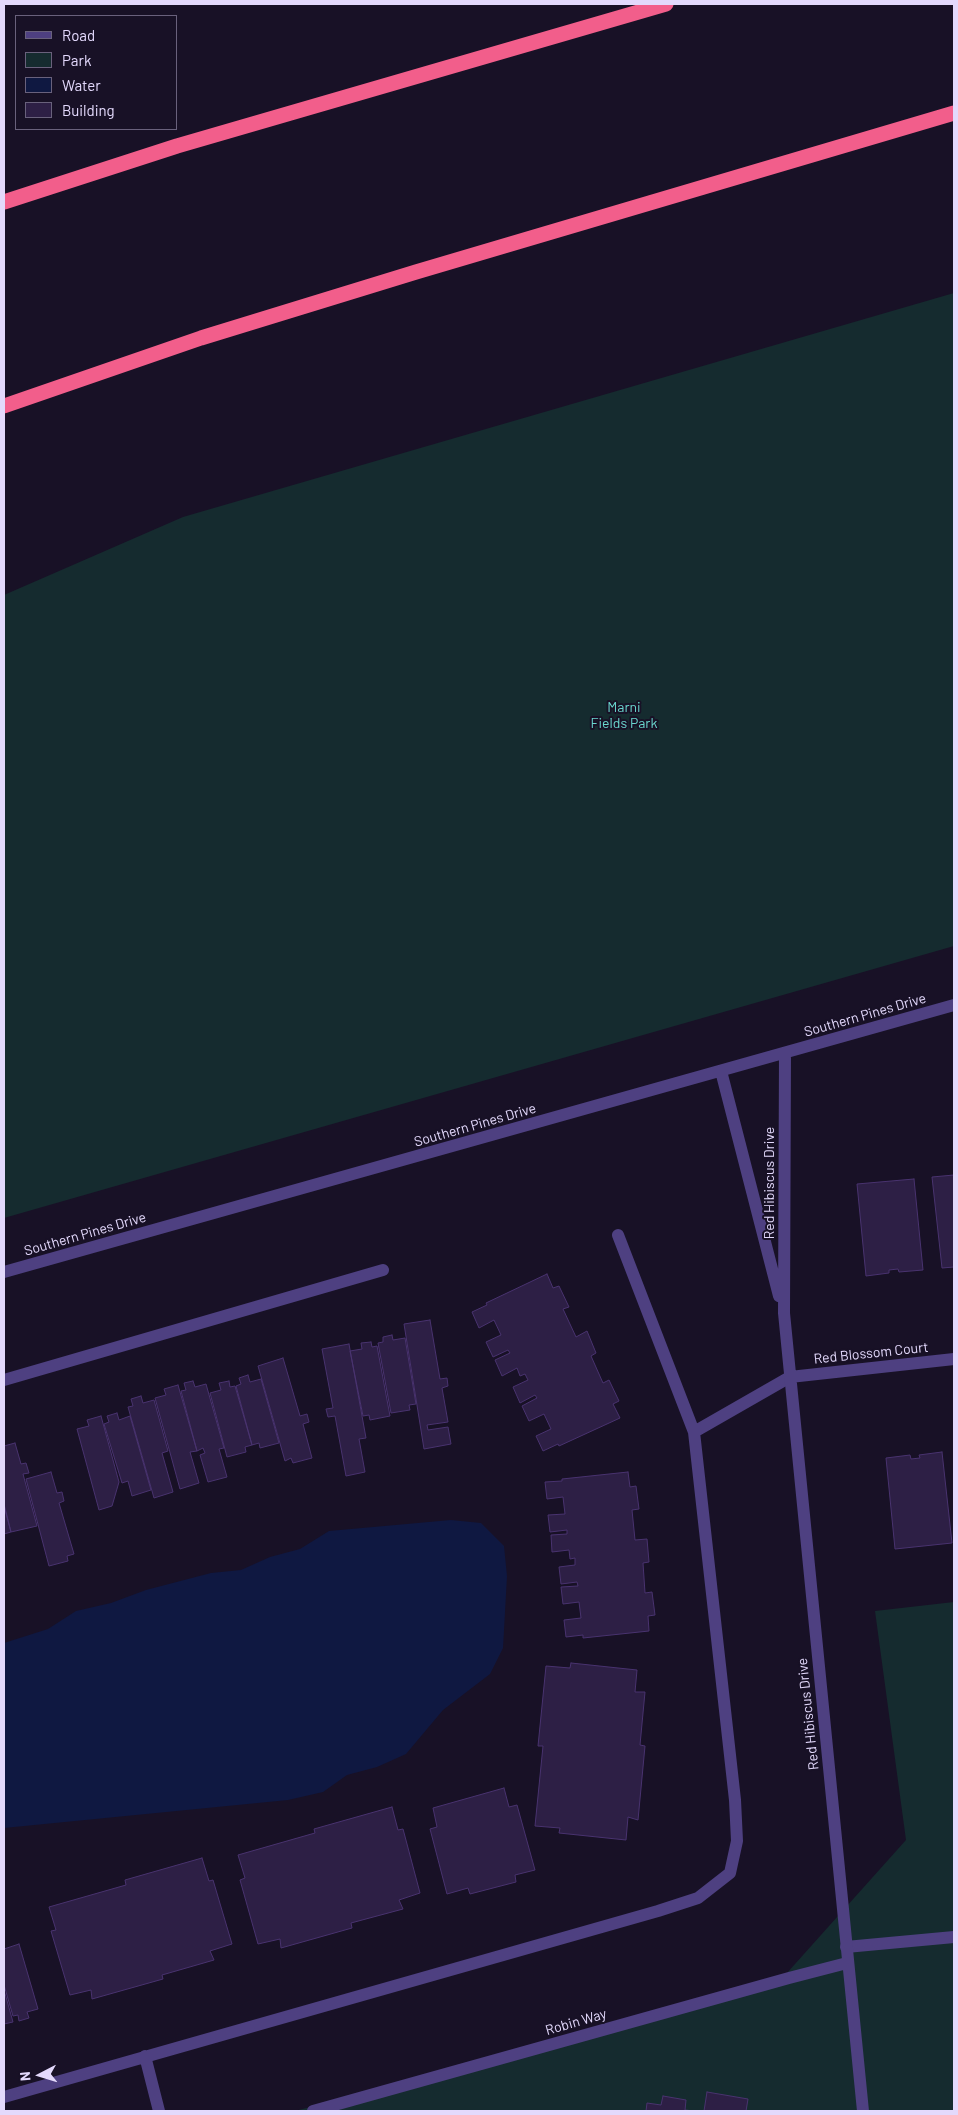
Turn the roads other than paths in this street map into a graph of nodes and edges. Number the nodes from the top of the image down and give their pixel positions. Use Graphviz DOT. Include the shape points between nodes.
graph roads {
  1 [pos="666,4"];
  2 [pos="954,114"];
  3 [pos="4,202"];
  4 [pos="4,406"];
  5 [pos="954,1005"];
  6 [pos="785,1053"];
  7 [pos="721,1071"];
  8 [pos="618,1235"];
  9 [pos="383,1270"];
  10 [pos="4,1272"];
  11 [pos="784,1313"];
  12 [pos="954,1359"];
  13 [pos="790,1377"];
  14 [pos="4,1380"];
  15 [pos="694,1432"];
  16 [pos="954,1937"];
  17 [pos="846,1947"];
  18 [pos="847,1963"];
  19 [pos="145,2056"];
  20 [pos="4,2096"];
  21 [pos="159,2111"];
  22 [pos="313,2111"];
  23 [pos="863,2111"];
  1 -- 3 [label="highway" via="177,146"];
  2 -- 4 [label="highway" via="407,274 201,338"];
  5 -- 6 [label="street, Southern Pines Drive"];
  6 -- 7 [label="street, Southern Pines Drive"];
  6 -- 11 [label="street, Red Hibiscus Drive"];
  7 -- 10 [label="street, Southern Pines Drive"];
  7 -- 11 [label="street, Red Hibiscus Drive"];
  8 -- 15 [label="street"];
  9 -- 14 [label="street"];
  11 -- 13 [label="street, Red Hibiscus Drive"];
  12 -- 13 [label="street, Red Blossom Court"];
  13 -- 15 [label="street"];
  13 -- 17 [label="street, Red Hibiscus Drive"];
  15 -- 19 [label="street" via="735,1800 737,1841 730,1873 698,1898 658,1911"];
  16 -- 17 [label="street"];
  17 -- 18 [label="street, Red Hibiscus Drive"];
  18 -- 22 [label="street, Robin Way"];
  18 -- 23 [label="street, Red Hibiscus Drive"];
  19 -- 20 [label="street"];
  19 -- 21 [label="street"];
}
